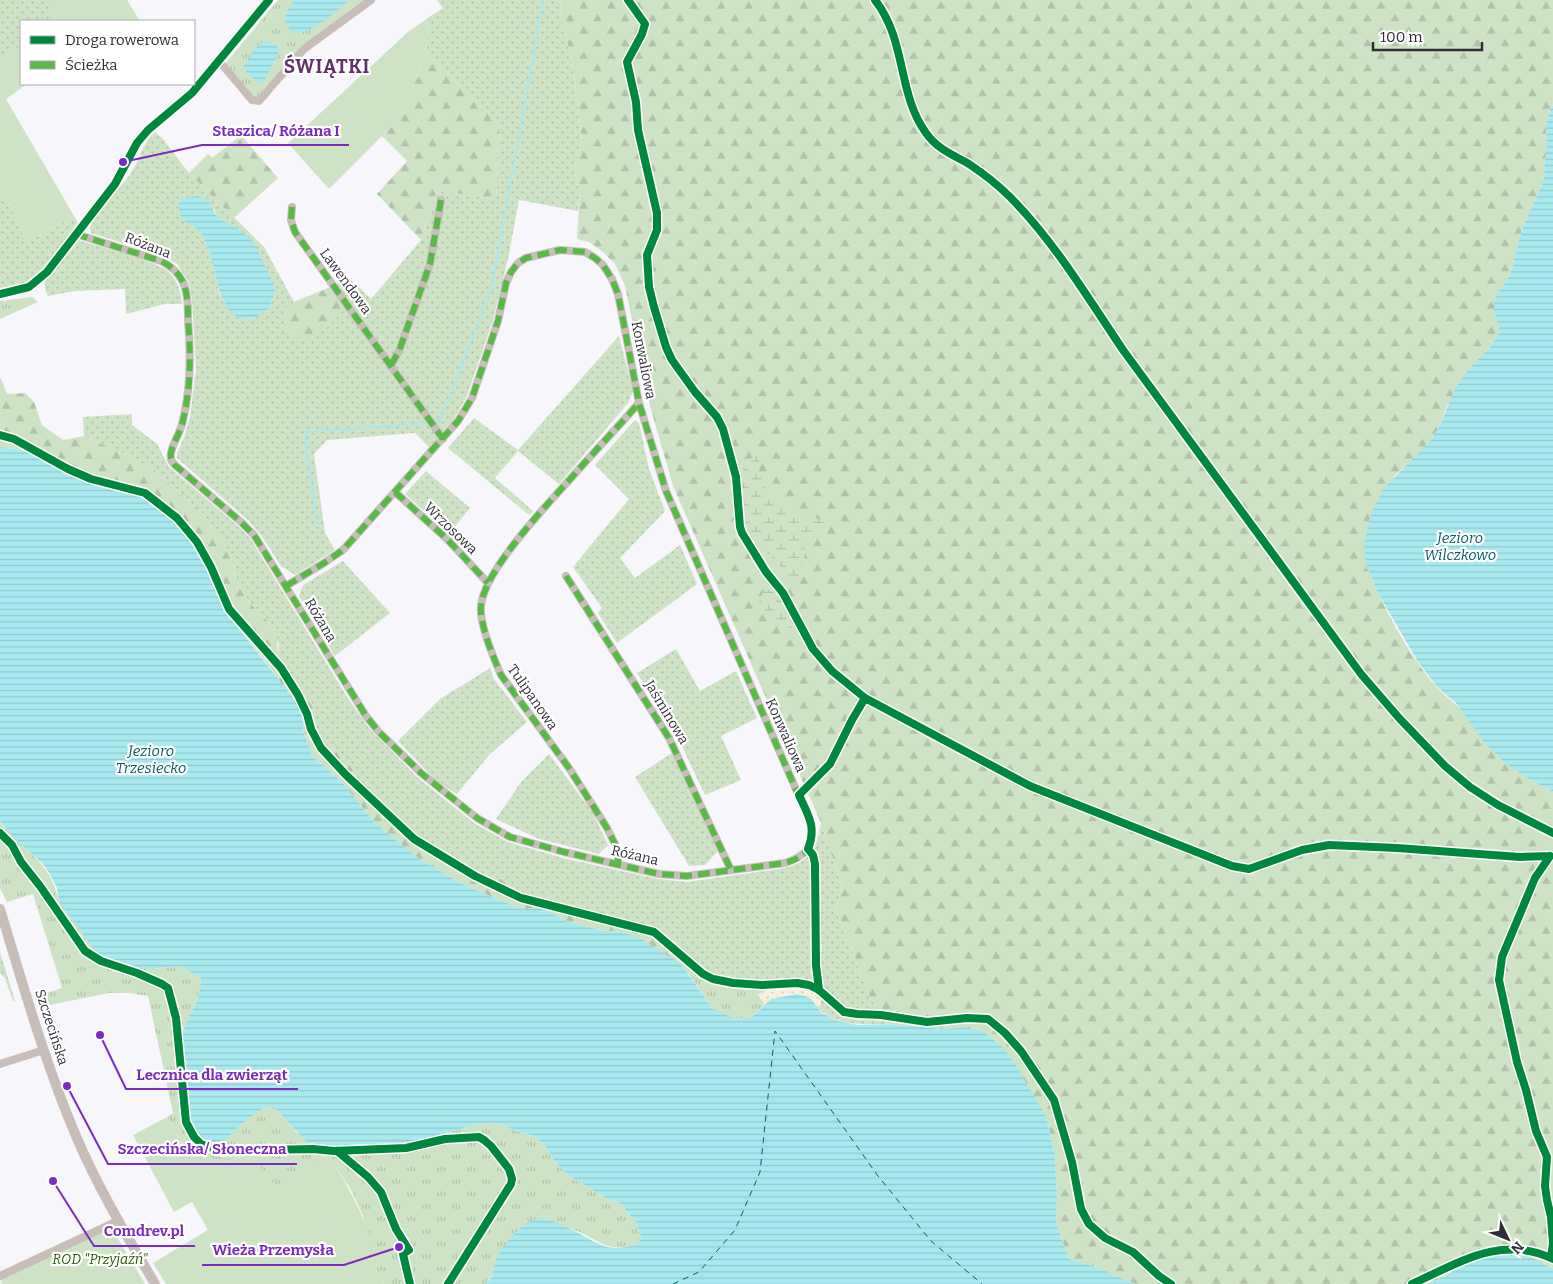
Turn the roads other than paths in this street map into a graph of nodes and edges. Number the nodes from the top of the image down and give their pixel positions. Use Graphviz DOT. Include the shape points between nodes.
graph roads {
  1 [pos="268,0"];
  2 [pos="371,0"];
  3 [pos="874,0"];
  4 [pos="219,61"];
  5 [pos="441,200"];
  6 [pos="292,208"];
  7 [pos="76,234"];
  8 [pos="0,294"];
  9 [pos="391,365"];
  10 [pos="639,403"];
  11 [pos="443,438"];
  12 [pos="395,492"];
  13 [pos="566,576"];
  14 [pos="488,583"];
  15 [pos="286,586"];
  16 [pos="1553,833"];
  17 [pos="618,864"];
  18 [pos="731,870"];
  19 [pos="0,909"];
  20 [pos="44,1050"];
  21 [pos="0,1064"];
  22 [pos="118,1221"];
  23 [pos="0,1276"];
  24 [pos="155,1284"];
  1 -- 4 [label="street"];
  2 -- 4 [label="street" via="304,49 258,101 252,100"];
  3 -- 16 [label="street" via="892,27 914,111 925,132 940,148 996,184 1028,217 1361,674 1421,742 1470,787"];
  4 -- 7 [label="street" via="192,93 142,137 119,178"];
  5 -- 9 [label="street" via="430,264"];
  6 -- 9 [label="street, Lawendowa" via="295,232"];
  7 -- 8 [label="street" via="35,283 22,290"];
  7 -- 15 [label="street, Różana" via="161,261 173,268 181,279 187,300 190,375 180,433 171,452 172,460 249,529"];
  9 -- 11 [label="street, Lawendowa"];
  10 -- 11 [label="street, Konwaliowa" via="618,294 612,279 604,265 585,252 560,250 526,258 511,272 472,398"];
  10 -- 14 [label="street, Tulipanowa" via="527,528"];
  10 -- 18 [label="street, Konwaliowa" via="666,491 812,826 813,835 808,849 797,859"];
  11 -- 12 [label="street, Konwaliowa"];
  12 -- 14 [label="street, Wrzosowa"];
  12 -- 15 [label="street, Konwaliowa" via="343,550"];
  13 -- 18 [label="street, Jaśminowa" via="669,738"];
  14 -- 17 [label="street, Tulipanowa" via="481,617 498,668 607,828 617,848"];
  15 -- 17 [label="street, Różana" via="366,716 421,773 477,818 510,837"];
  17 -- 18 [label="street, Różana" via="659,874 687,876"];
  19 -- 20 [label="street, Szczecińska"];
  20 -- 21 [label="street"];
  20 -- 22 [label="street, Szczecińska" via="80,1144"];
  22 -- 23 [label="street"];
  22 -- 24 [label="street, Szczecińska"];
}
